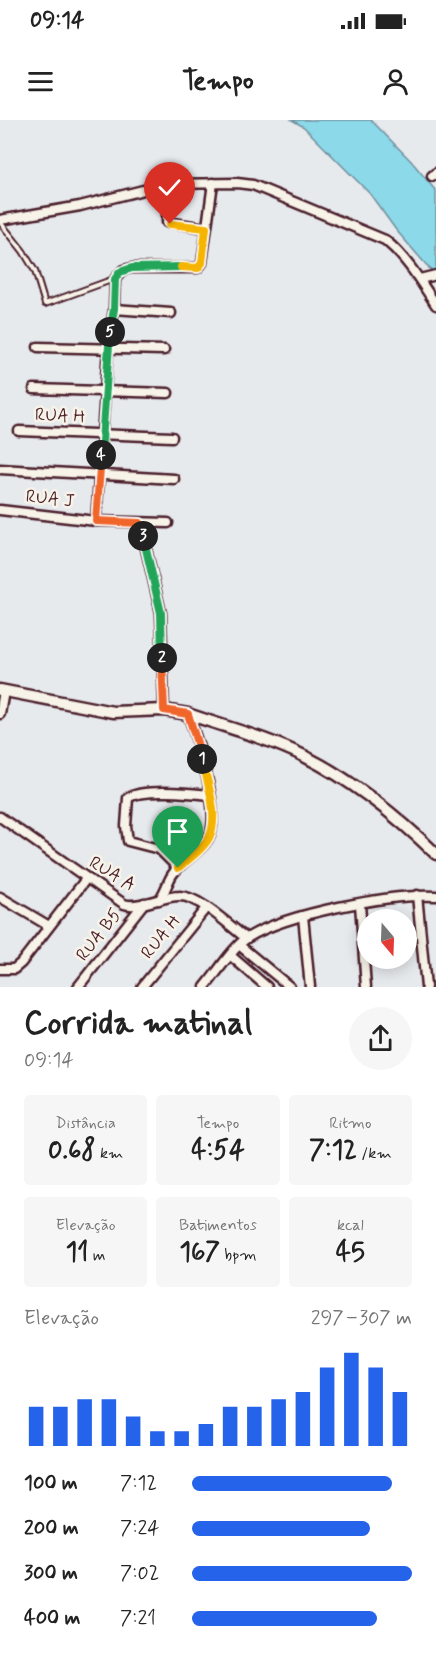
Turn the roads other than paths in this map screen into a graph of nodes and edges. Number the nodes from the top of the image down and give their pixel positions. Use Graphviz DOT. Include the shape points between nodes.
graph roads {
  1 [pos="213,183"];
  2 [pos="167,184"];
  3 [pos="0,221"];
  4 [pos="206,228"];
  5 [pos="434,275"];
  6 [pos="115,279"];
  7 [pos="420,279"];
  8 [pos="436,305"];
  9 [pos="114,309"];
  10 [pos="171,313"];
  11 [pos="38,347"];
  12 [pos="108,348"];
  13 [pos="164,350"];
  14 [pos="34,389"];
  15 [pos="105,391"];
  16 [pos="168,393"];
  17 [pos="19,431"];
  18 [pos="103,434"];
  19 [pos="172,437"];
  20 [pos="0,469"];
  21 [pos="100,474"];
  22 [pos="174,479"];
  23 [pos="0,510"];
  24 [pos="96,521"];
  25 [pos="140,523"];
  26 [pos="168,524"];
  27 [pos="2,691"];
  28 [pos="164,710"];
  29 [pos="0,714"];
  30 [pos="188,714"];
  31 [pos="210,795"];
  32 [pos="0,818"];
  33 [pos="436,854"];
  34 [pos="178,868"];
  35 [pos="86,879"];
  36 [pos="417,895"];
  37 [pos="436,896"];
  38 [pos="0,897"];
  39 [pos="159,900"];
  40 [pos="145,902"];
  41 [pos="0,904"];
  42 [pos="10,904"];
  43 [pos="360,904"];
  44 [pos="206,908"];
  45 [pos="303,916"];
  46 [pos="49,926"];
  47 [pos="243,942"];
  48 [pos="231,956"];
  49 [pos="0,969"];
  50 [pos="78,987"];
  51 [pos="142,987"];
  52 [pos="206,987"];
  53 [pos="267,987"];
  54 [pos="290,987"];
  55 [pos="310,987"];
  56 [pos="366,987"];
  57 [pos="426,987"];
  1 -- 2 [label="street"];
  1 -- 4 [label="street"];
  1 -- 7 [label="street" via="253,185 373,234 393,246"];
  2 -- 3 [label="street"];
  2 -- 4 [label="street" via="167,222"];
  3 -- 6 [label="lane" via="35,271 45,304"];
  4 -- 6 [label="street" via="198,268 132,268 123,270"];
  5 -- 7 [label="street"];
  6 -- 9 [label="street"];
  7 -- 8 [label="street"];
  9 -- 10 [label="street"];
  9 -- 12 [label="street"];
  11 -- 12 [label="street"];
  12 -- 13 [label="street"];
  12 -- 15 [label="street"];
  14 -- 15 [label="street"];
  15 -- 16 [label="street"];
  15 -- 18 [label="street"];
  17 -- 18 [label="street, RUA H"];
  18 -- 19 [label="street, RUA H"];
  18 -- 21 [label="street"];
  20 -- 21 [label="street"];
  21 -- 22 [label="street"];
  21 -- 24 [label="street"];
  23 -- 24 [label="street, RUA J"];
  24 -- 25 [label="street, RUA J"];
  25 -- 26 [label="street, RUA J"];
  25 -- 28 [label="street" via="161,613"];
  27 -- 28 [label="street" via="114,712"];
  27 -- 29 [label="street"];
  28 -- 30 [label="street"];
  30 -- 31 [label="street" via="201,750"];
  30 -- 33 [label="street" via="301,754 329,768"];
  31 -- 34 [label="street" via="210,836"];
  31 -- 34 [label="street" via="142,792 128,798 128,841 159,849"];
  32 -- 35 [label="street, RUA A"];
  34 -- 39 [label="street"];
  35 -- 40 [label="street, RUA A" via="124,904"];
  35 -- 46 [label="street"];
  36 -- 37 [label="street"];
  36 -- 43 [label="street"];
  36 -- 57 [label="street"];
  38 -- 42 [label="street"];
  39 -- 40 [label="street, RUA A"];
  39 -- 44 [label="street, RUA A" via="183,896"];
  40 -- 50 [label="street, RUA B5"];
  41 -- 42 [label="street"];
  42 -- 46 [label="street"];
  43 -- 45 [label="street"];
  43 -- 56 [label="street"];
  44 -- 47 [label="street, RUA A"];
  44 -- 51 [label="street, RUA H"];
  45 -- 47 [label="street" via="276,923"];
  45 -- 55 [label="street"];
  46 -- 49 [label="street" via="21,963 14,969"];
  47 -- 48 [label="street"];
  47 -- 54 [label="street, RUA A"];
  48 -- 52 [label="street"];
  48 -- 53 [label="street"];
}
